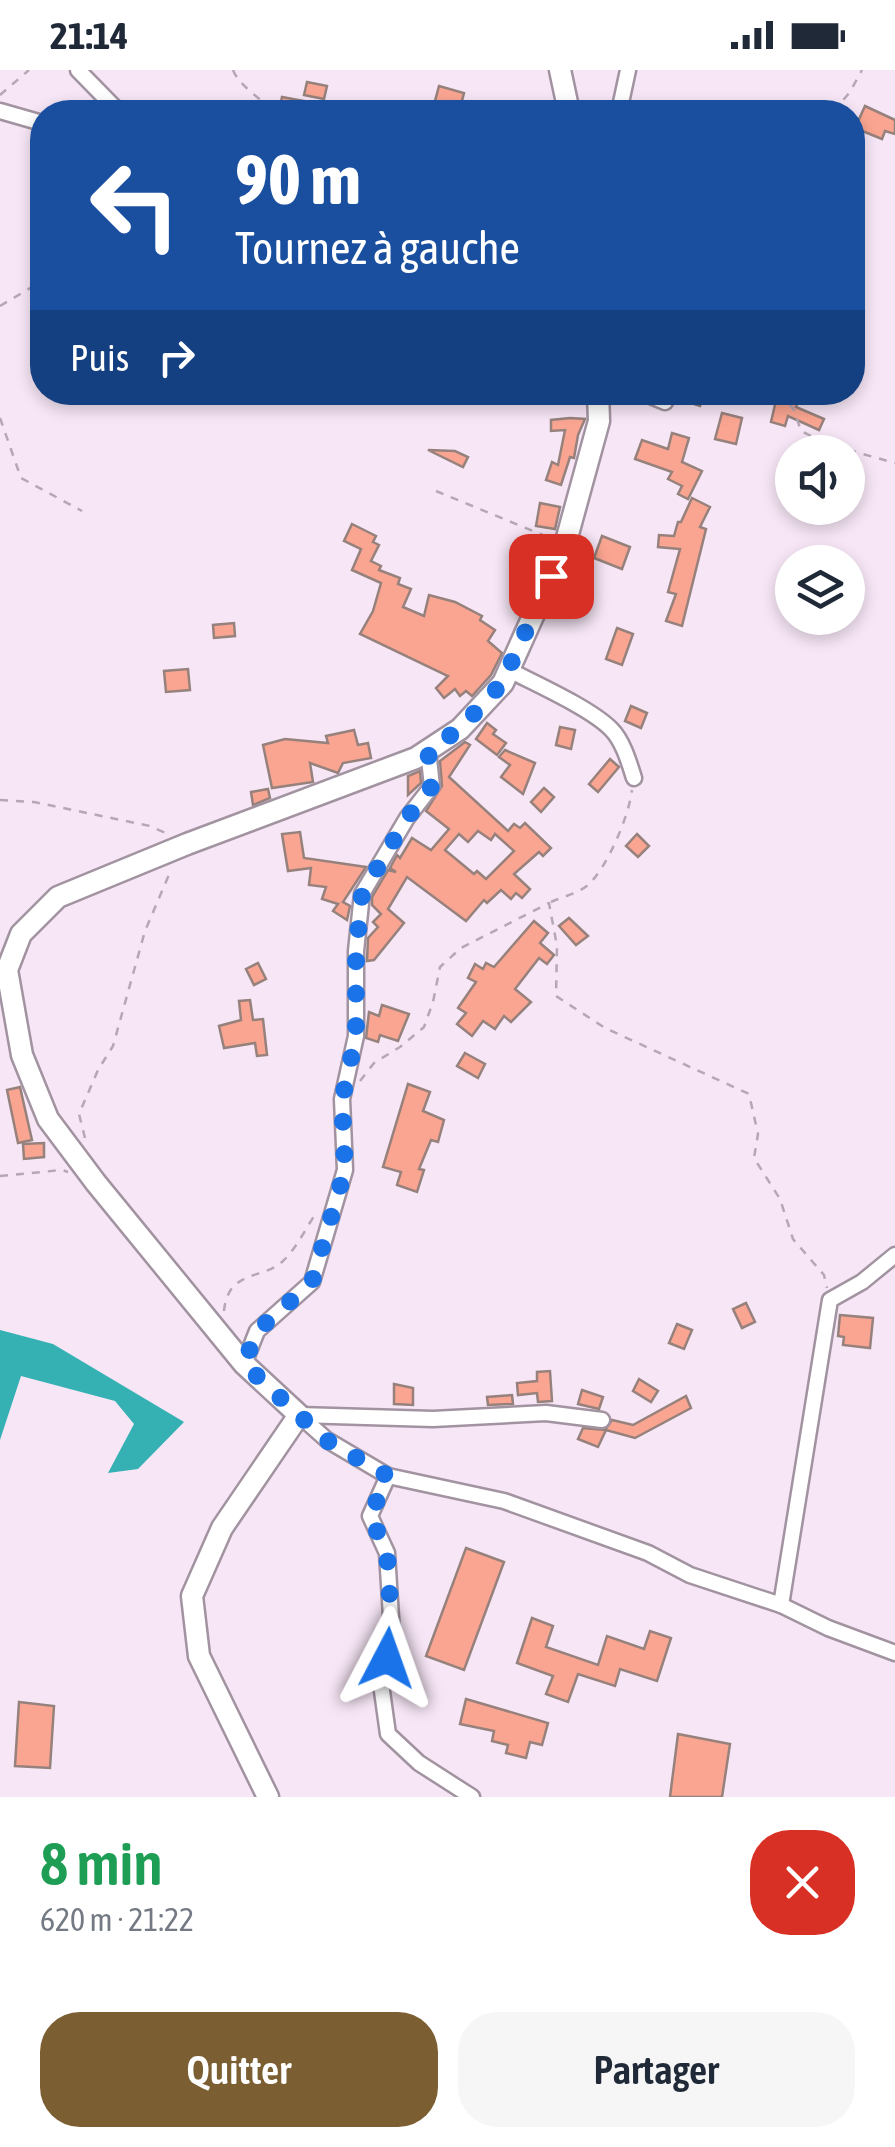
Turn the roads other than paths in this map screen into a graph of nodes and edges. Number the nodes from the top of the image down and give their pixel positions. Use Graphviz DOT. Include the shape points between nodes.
graph roads {
  1 [pos="78,70"];
  2 [pos="560,70"];
  3 [pos="628,70"];
  4 [pos="107,100"];
  5 [pos="566,100"];
  6 [pos="621,100"];
  7 [pos="0,111"];
  8 [pos="30,120"];
  9 [pos="598,405"];
  10 [pos="509,670"];
  11 [pos="428,750"];
  12 [pos="634,778"];
  13 [pos="895,1255"];
  14 [pos="244,1364"];
  15 [pos="299,1416"];
  16 [pos="602,1420"];
  17 [pos="388,1476"];
  18 [pos="780,1605"];
  19 [pos="895,1653"];
  20 [pos="268,1797"];
  21 [pos="472,1797"];
  1 -- 4 [label="street"];
  2 -- 5 [label="street"];
  3 -- 6 [label="street"];
  7 -- 8 [label="street"];
  9 -- 10 [label="street" via="565,544"];
  10 -- 11 [label="street" via="460,729"];
  10 -- 12 [label="street" via="611,729"];
  11 -- 14 [label="street" via="432,786 362,894 356,1036 342,1100 345,1170 312,1282 257,1331"];
  11 -- 14 [label="street" via="58,897 20,934 7,970 22,1055 48,1118"];
  13 -- 18 [label="street" via="830,1300"];
  14 -- 15 [label="street"];
  15 -- 16 [label="street" via="546,1413"];
  15 -- 17 [label="street"];
  15 -- 20 [label="street" via="222,1528 192,1596 199,1656"];
  17 -- 18 [label="street" via="504,1502"];
  17 -- 21 [label="street" via="370,1516 387,1553 392,1632 382,1684 388,1734 419,1764"];
  18 -- 19 [label="street"];
}
